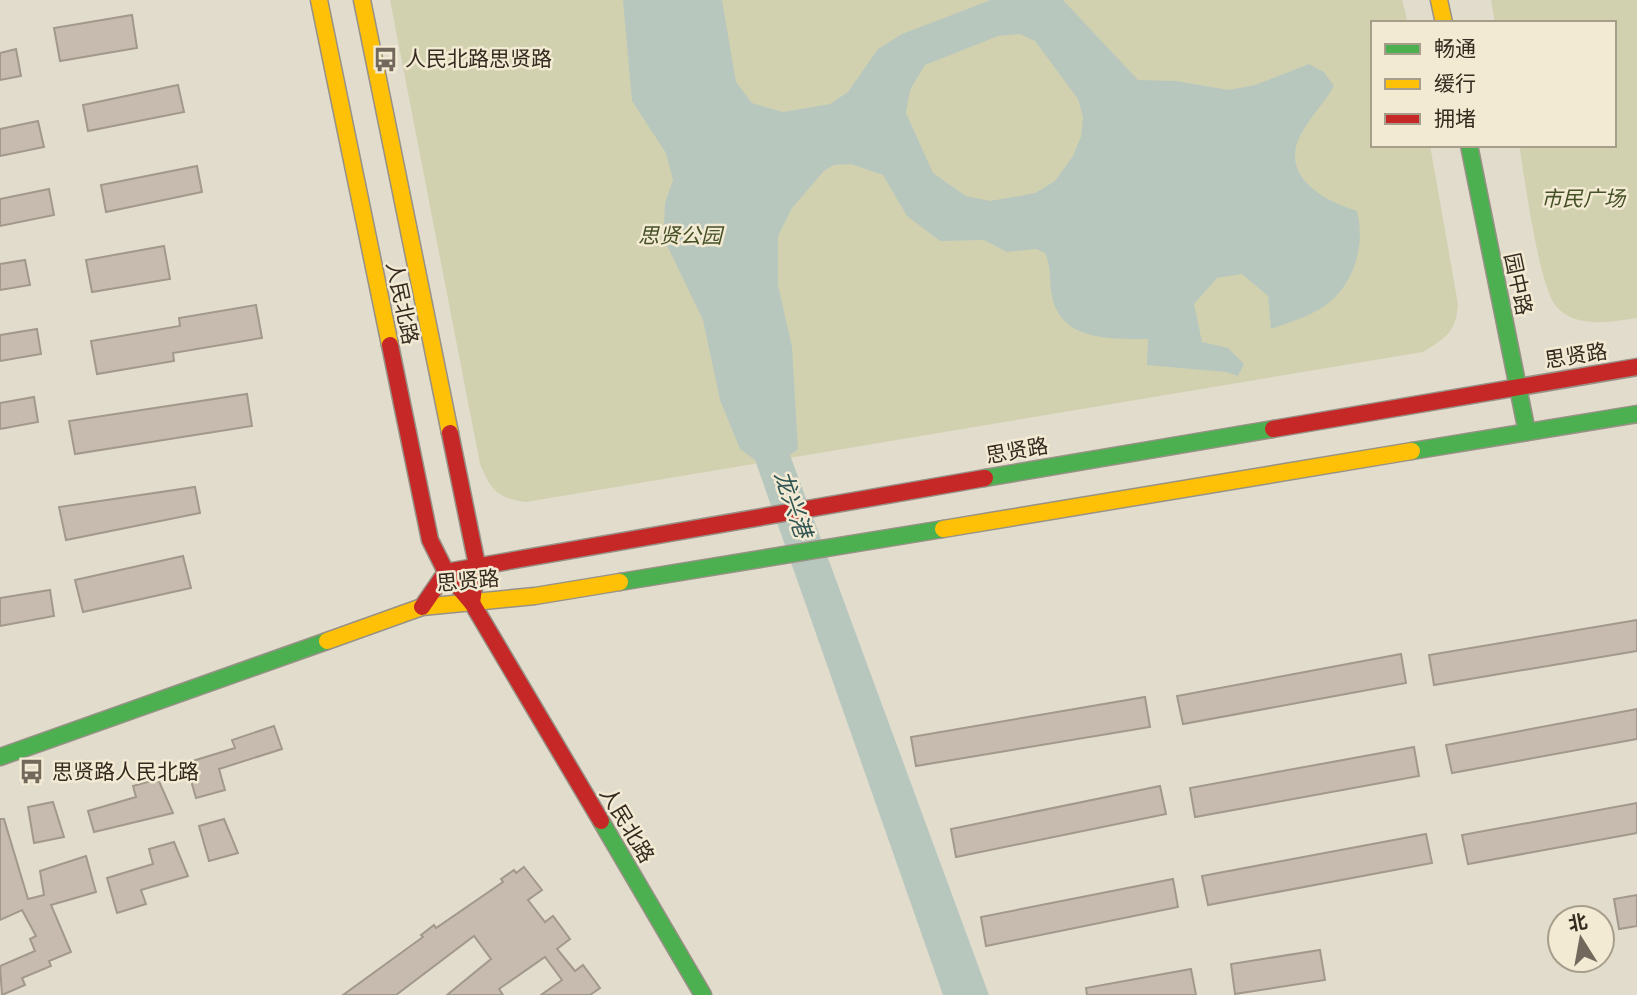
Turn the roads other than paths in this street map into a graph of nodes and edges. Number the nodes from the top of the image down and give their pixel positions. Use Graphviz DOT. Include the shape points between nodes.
graph roads {
  1 [pos="319,0"];
  2 [pos="362,0"];
  3 [pos="1439,0"];
  4 [pos="1444,21"];
  5 [pos="1469,147"];
  6 [pos="1637,367"];
  7 [pos="1518,387"];
  8 [pos="1637,414"];
  9 [pos="1527,432"];
  10 [pos="477,565"];
  11 [pos="446,572"];
  12 [pos="472,603"];
  13 [pos="422,607"];
  14 [pos="0,757"];
  15 [pos="703,995"];
  1 -- 11 [label="main road, 人民北路" via="430,540"];
  2 -- 10 [label="main road, 人民北路"];
  3 -- 4 [label="main road"];
  5 -- 7 [label="main road, 园中路"];
  6 -- 7 [label="main road, 思贤路"];
  7 -- 9 [label="main road, 园中路"];
  7 -- 10 [label="main road, 思贤路"];
  8 -- 9 [label="main road, 思贤路"];
  9 -- 12 [label="main road, 思贤路"];
  10 -- 11 [label="main road, 思贤路"];
  10 -- 12 [label="main road, 人民北路"];
  11 -- 12 [label="main road, 人民北路"];
  11 -- 13 [label="main road, 思贤路"];
  12 -- 13 [label="main road, 思贤路"];
  12 -- 15 [label="main road, 人民北路"];
  13 -- 14 [label="main road, 思贤路"];
}
